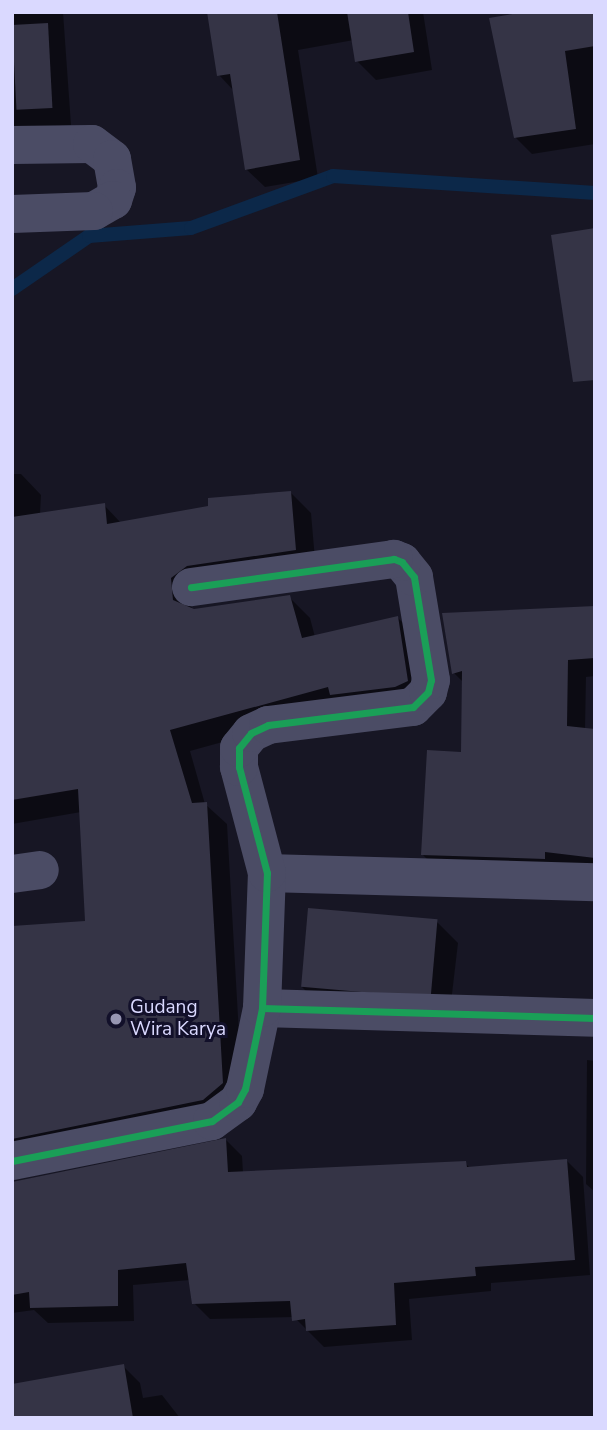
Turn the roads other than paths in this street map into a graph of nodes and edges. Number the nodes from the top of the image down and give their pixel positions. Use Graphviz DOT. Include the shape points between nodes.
graph roads {
  1 [pos="12,145"];
  2 [pos="12,214"];
  3 [pos="191,587"];
  4 [pos="267,873"];
  5 [pos="595,882"];
  6 [pos="262,1008"];
  7 [pos="595,1018"];
  8 [pos="12,1161"];
  1 -- 2 [label="street" via="92,144 112,159 117,188 113,200 94,211"];
  3 -- 4 [label="street" via="394,559 414,577 431,680 422,700 413,707 268,725 251,733 239,748 239,767"];
  4 -- 5 [label="street"];
  4 -- 6 [label="street"];
  6 -- 7 [label="street"];
  6 -- 8 [label="street" via="246,1089 228,1112 212,1121"];
}
